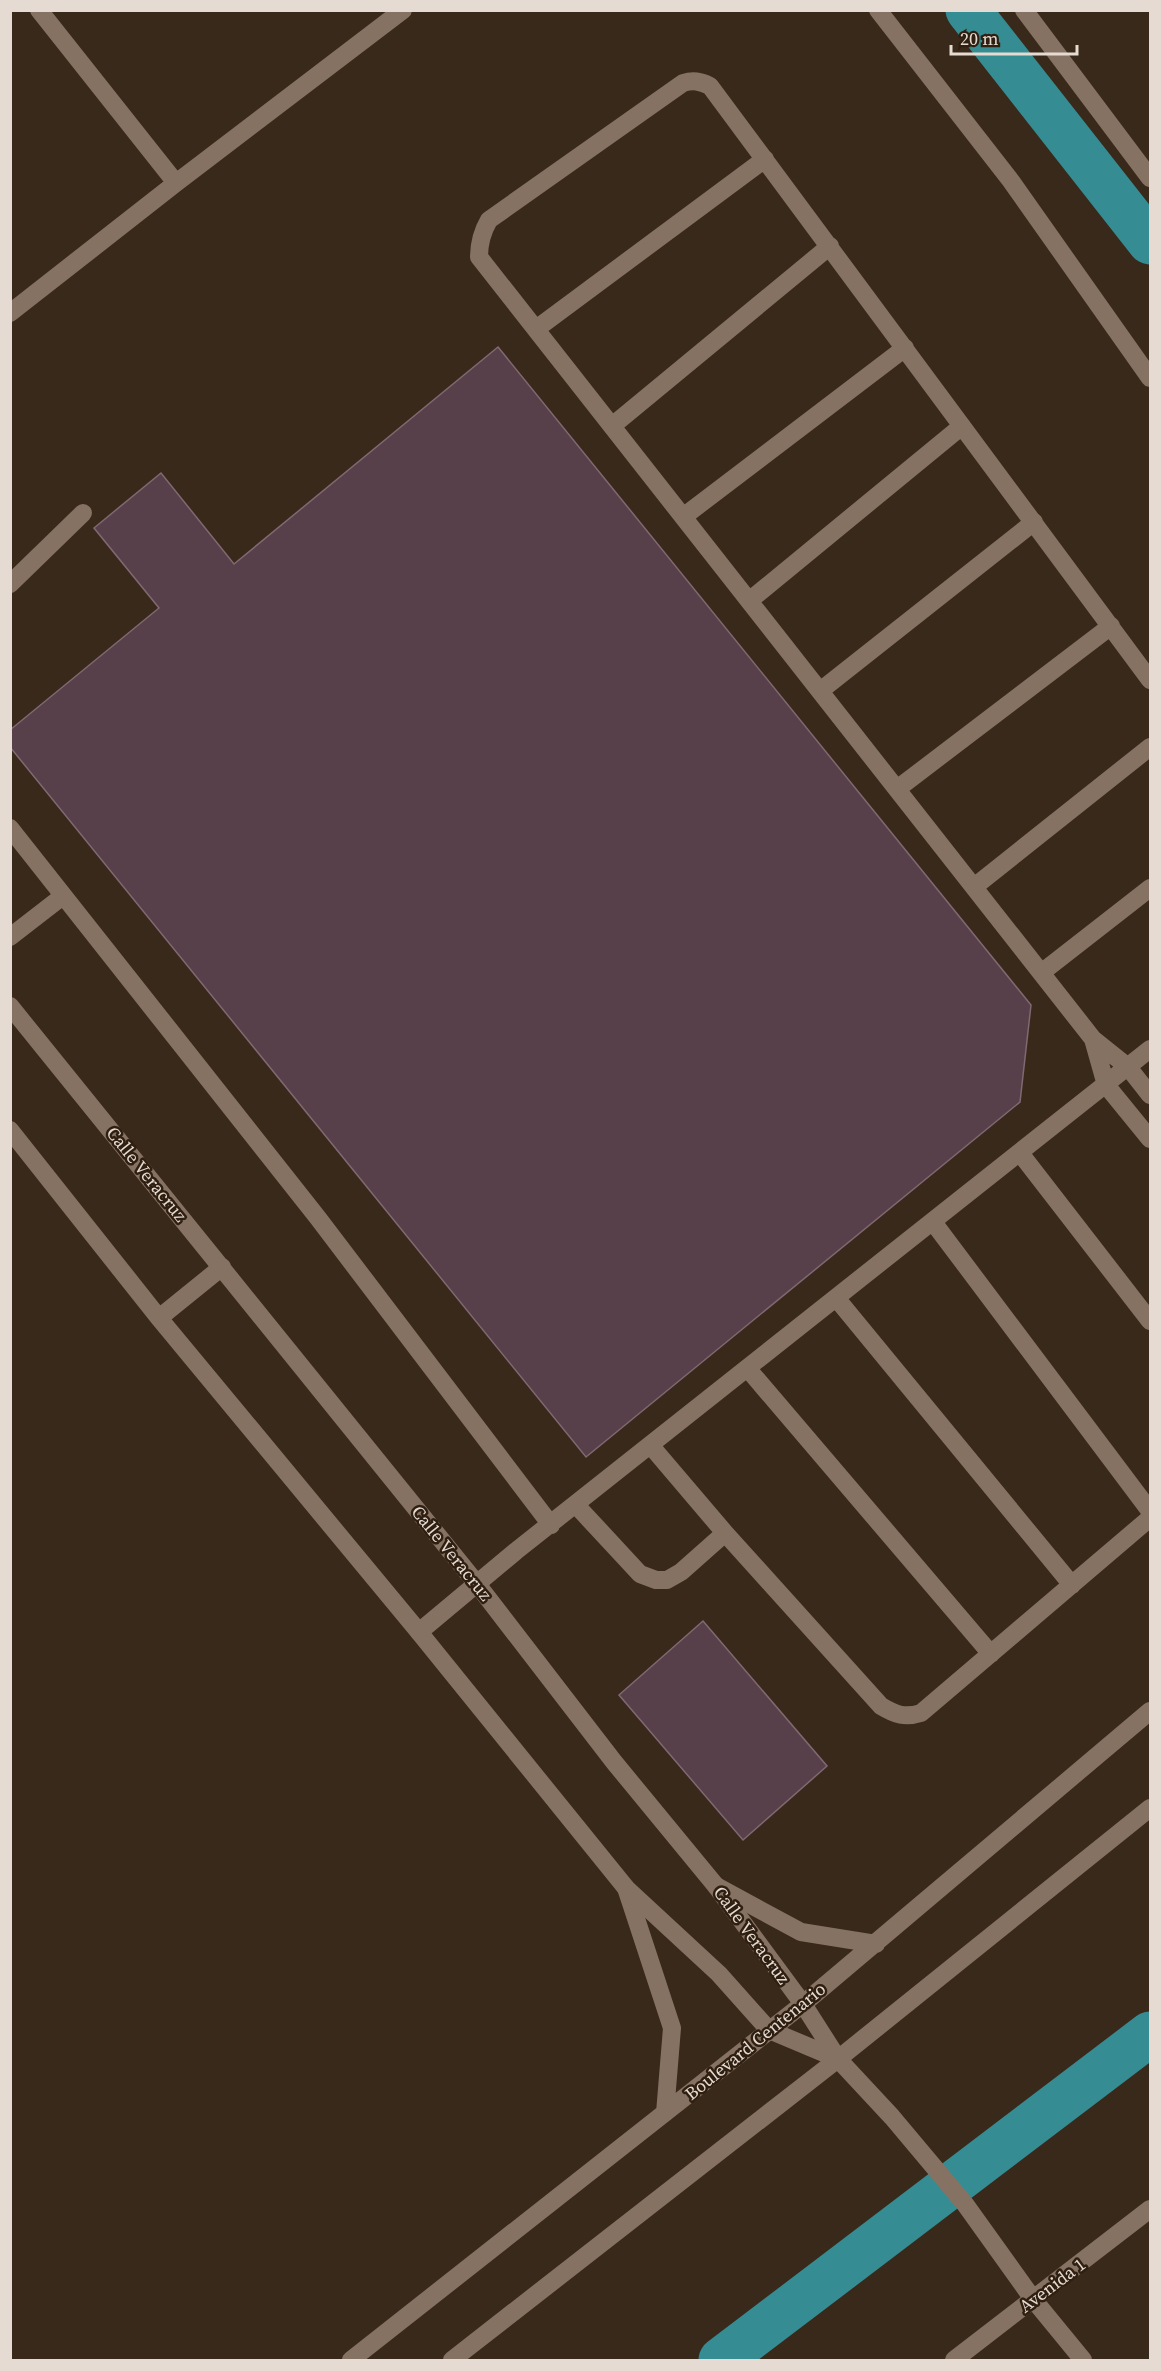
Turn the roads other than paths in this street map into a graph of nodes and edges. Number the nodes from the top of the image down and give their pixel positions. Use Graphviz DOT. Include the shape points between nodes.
graph roads {
  1 [pos="39,10"];
  2 [pos="403,10"];
  3 [pos="878,10"];
  4 [pos="1024,10"];
  5 [pos="765,159"];
  6 [pos="1150,178"];
  7 [pos="176,183"];
  8 [pos="830,246"];
  9 [pos="10,313"];
  10 [pos="536,329"];
  11 [pos="904,348"];
  12 [pos="1150,378"];
  13 [pos="612,426"];
  14 [pos="962,426"];
  15 [pos="83,513"];
  16 [pos="683,517"];
  17 [pos="1034,522"];
  18 [pos="10,584"];
  19 [pos="749,601"];
  20 [pos="1110,626"];
  21 [pos="1150,680"];
  22 [pos="820,691"];
  23 [pos="1150,747"];
  24 [pos="897,789"];
  25 [pos="10,828"];
  26 [pos="974,887"];
  27 [pos="1150,888"];
  28 [pos="63,896"];
  29 [pos="10,936"];
  30 [pos="1041,973"];
  31 [pos="10,1006"];
  32 [pos="1093,1039"];
  33 [pos="1150,1050"];
  34 [pos="1128,1067"];
  35 [pos="1106,1085"];
  36 [pos="1150,1095"];
  37 [pos="10,1130"];
  38 [pos="1150,1139"];
  39 [pos="1020,1153"];
  40 [pos="933,1222"];
  41 [pos="222,1267"];
  42 [pos="837,1299"];
  43 [pos="159,1318"];
  44 [pos="1150,1321"];
  45 [pos="748,1369"];
  46 [pos="651,1446"];
  47 [pos="576,1505"];
  48 [pos="1150,1511"];
  49 [pos="1150,1518"];
  50 [pos="551,1525"];
  51 [pos="725,1533"];
  52 [pos="477,1584"];
  53 [pos="1072,1585"];
  54 [pos="419,1632"];
  55 [pos="991,1654"];
  56 [pos="1150,1711"];
  57 [pos="1150,1808"];
  58 [pos="716,1886"];
  59 [pos="626,1888"];
  60 [pos="876,1944"];
  61 [pos="803,2004"];
  62 [pos="769,2030"];
  63 [pos="838,2059"];
  64 [pos="665,2113"];
  65 [pos="1150,2210"];
  66 [pos="1033,2299"];
  67 [pos="351,2361"];
  68 [pos="452,2361"];
  69 [pos="954,2361"];
  70 [pos="1083,2361"];
  1 -- 7 [label="street"];
  2 -- 7 [label="street"];
  3 -- 12 [label="street" via="1011,181"];
  4 -- 6 [label="street"];
  5 -- 8 [label="street"];
  5 -- 10 [label="street"];
  5 -- 10 [label="street" via="710,86 691,80 495,216 482,231 479,256"];
  7 -- 9 [label="street"];
  8 -- 11 [label="street"];
  8 -- 13 [label="street"];
  10 -- 13 [label="street"];
  11 -- 14 [label="street"];
  11 -- 16 [label="street"];
  13 -- 16 [label="street"];
  14 -- 17 [label="street"];
  14 -- 19 [label="street"];
  15 -- 18 [label="street"];
  16 -- 19 [label="street"];
  17 -- 20 [label="street"];
  17 -- 22 [label="street"];
  19 -- 22 [label="street"];
  20 -- 21 [label="street"];
  20 -- 24 [label="street"];
  22 -- 24 [label="street"];
  23 -- 26 [label="street"];
  24 -- 26 [label="street"];
  25 -- 28 [label="street"];
  26 -- 30 [label="street"];
  27 -- 30 [label="street"];
  28 -- 29 [label="street"];
  28 -- 50 [label="street" via="318,1218"];
  30 -- 32 [label="street"];
  31 -- 41 [label="street, Calle Veracruz"];
  32 -- 34 [label="street"];
  32 -- 35 [label="street"];
  33 -- 34 [label="street"];
  34 -- 35 [label="street"];
  34 -- 36 [label="street"];
  35 -- 38 [label="street"];
  35 -- 39 [label="street"];
  37 -- 43 [label="street"];
  39 -- 40 [label="street"];
  39 -- 44 [label="street"];
  40 -- 42 [label="street"];
  40 -- 48 [label="street"];
  41 -- 43 [label="street"];
  41 -- 52 [label="street, Calle Veracruz"];
  42 -- 45 [label="street"];
  42 -- 53 [label="street"];
  43 -- 54 [label="street"];
  45 -- 46 [label="street"];
  45 -- 55 [label="street"];
  46 -- 47 [label="street"];
  46 -- 51 [label="street"];
  47 -- 50 [label="street"];
  47 -- 51 [label="street" via="640,1574 656,1580 666,1580 681,1572"];
  49 -- 53 [label="street"];
  50 -- 52 [label="street"];
  51 -- 55 [label="street" via="881,1706 894,1714 908,1717 921,1713"];
  52 -- 54 [label="street"];
  52 -- 58 [label="street, Calle Veracruz" via="614,1762"];
  53 -- 55 [label="street"];
  54 -- 59 [label="street"];
  56 -- 60 [label="street, Boulevard Centenario"];
  57 -- 63 [label="street"];
  58 -- 60 [label="street" via="801,1932"];
  58 -- 61 [label="street, Calle Veracruz"];
  59 -- 62 [label="street" via="719,1974"];
  59 -- 64 [label="street" via="672,2028"];
  60 -- 61 [label="street, Boulevard Centenario"];
  61 -- 62 [label="street, Boulevard Centenario"];
  61 -- 63 [label="street, Calle Veracruz"];
  62 -- 63 [label="street"];
  62 -- 64 [label="street, Boulevard Centenario"];
  63 -- 66 [label="street" via="965,2204"];
  63 -- 68 [label="street"];
  64 -- 67 [label="street, Boulevard Centenario"];
  65 -- 66 [label="street, Avenida 1"];
  66 -- 69 [label="street, Avenida 1"];
  66 -- 70 [label="street"];
}
